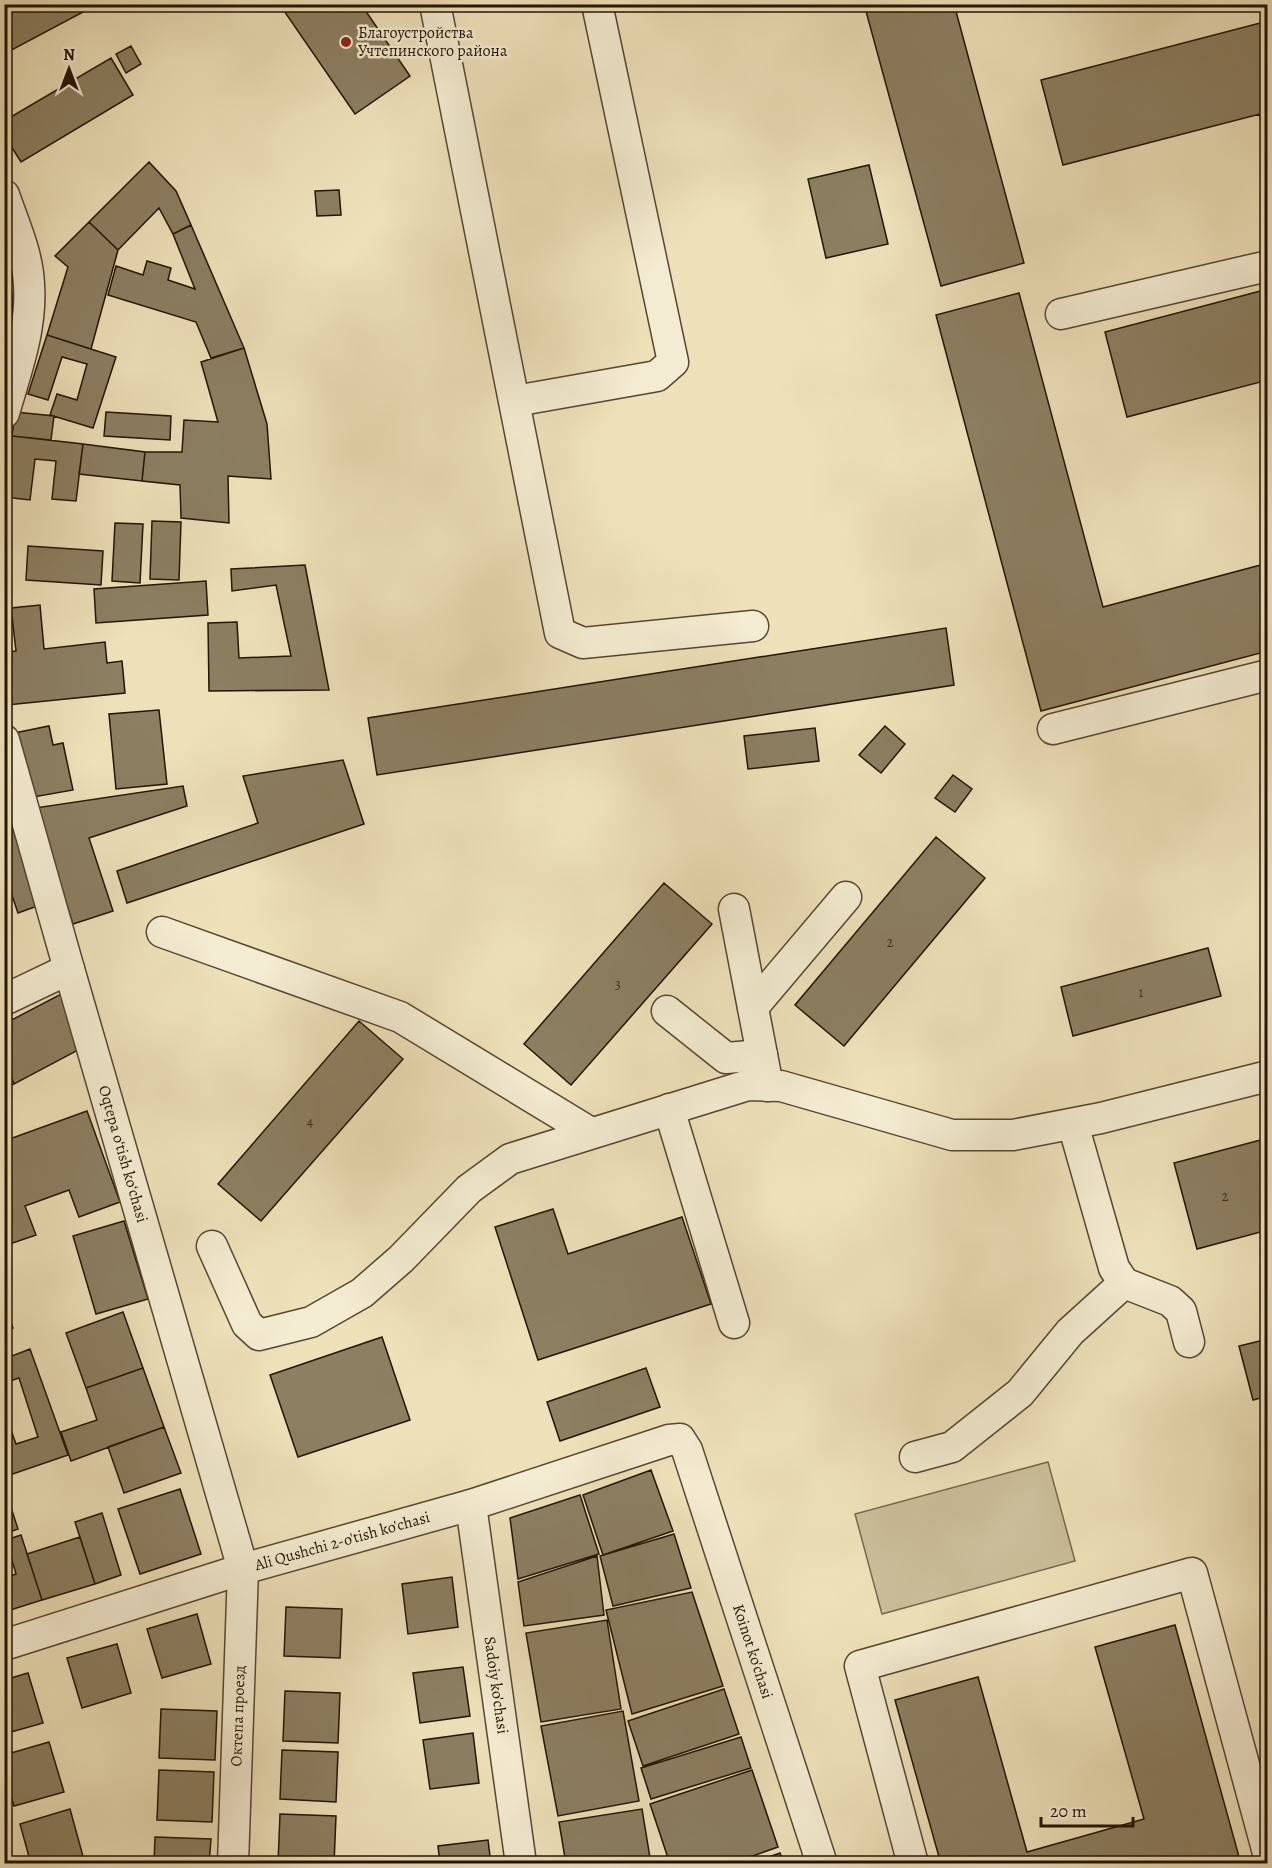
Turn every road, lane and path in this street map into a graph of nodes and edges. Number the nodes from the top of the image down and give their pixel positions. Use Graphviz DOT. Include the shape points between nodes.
graph roads {
  1 [pos="435,4"];
  2 [pos="597,4"];
  3 [pos="4,195"];
  4 [pos="1268,266"];
  5 [pos="1062,314"];
  6 [pos="515,401"];
  7 [pos="4,413"];
  8 [pos="753,626"];
  9 [pos="1268,675"];
  10 [pos="1053,729"];
  11 [pos="4,740"];
  12 [pos="846,897"];
  13 [pos="734,909"];
  14 [pos="162,932"];
  15 [pos="69,969"];
  16 [pos="4,1000"];
  17 [pos="753,1007"];
  18 [pos="667,1011"];
  19 [pos="762,1055"];
  20 [pos="1268,1076"];
  21 [pos="768,1086"];
  22 [pos="669,1109"];
  23 [pos="1073,1124"];
  24 [pos="591,1133"];
  25 [pos="212,1245"];
  26 [pos="1124,1283"];
  27 [pos="734,1323"];
  28 [pos="1189,1342"];
  29 [pos="680,1439"];
  30 [pos="915,1457"];
  31 [pos="471,1505"];
  32 [pos="243,1569"];
  33 [pos="4,1645"];
  34 [pos="1268,1853"];
  35 [pos="233,1863"];
  36 [pos="521,1863"];
  37 [pos="822,1863"];
  38 [pos="914,1863"];
  1 -- 6 [label="street"];
  2 -- 6 [label="street" via="673,362 657,376"];
  3 -- 7 [label="street" via="30,284 28,325"];
  4 -- 5 [label="street"];
  6 -- 8 [label="street" via="560,633 583,643"];
  9 -- 10 [label="street"];
  11 -- 15 [label="street, Oqtepa oʻtish koʻchasi"];
  12 -- 17 [label="street"];
  13 -- 17 [label="street"];
  14 -- 24 [label="street" via="399,1017"];
  15 -- 16 [label="street"];
  15 -- 32 [label="street, Oqtepa oʻtish koʻchasi"];
  17 -- 19 [label="street"];
  18 -- 19 [label="street" via="726,1058"];
  19 -- 21 [label="street"];
  20 -- 23 [label="street"];
  21 -- 22 [label="street" via="748,1085"];
  21 -- 23 [label="street" via="781,1086 952,1135 1013,1135"];
  22 -- 24 [label="street"];
  22 -- 27 [label="street"];
  23 -- 26 [label="street" via="1114,1268"];
  24 -- 25 [label="street" via="510,1160 469,1189 362,1293 311,1322 259,1335 247,1324"];
  26 -- 28 [label="street" via="1170,1301 1181,1311"];
  26 -- 30 [label="street" via="1070,1332 1020,1393 952,1447"];
  29 -- 31 [label="street, Ali Qushchi 2-o'tish ko'chasi"];
  29 -- 37 [label="street, Koinot ko'chasi" via="687,1450"];
  31 -- 32 [label="street, Ali Qushchi 2-o'tish ko'chasi"];
  31 -- 36 [label="street, Sadoiy ko'chasi"];
  32 -- 33 [label="street, Ali Qushchi 2-o'tish ko'chasi"];
  32 -- 35 [label="street, Октепа проезд"];
  34 -- 38 [label="street" via="1192,1573 860,1666"];
}
